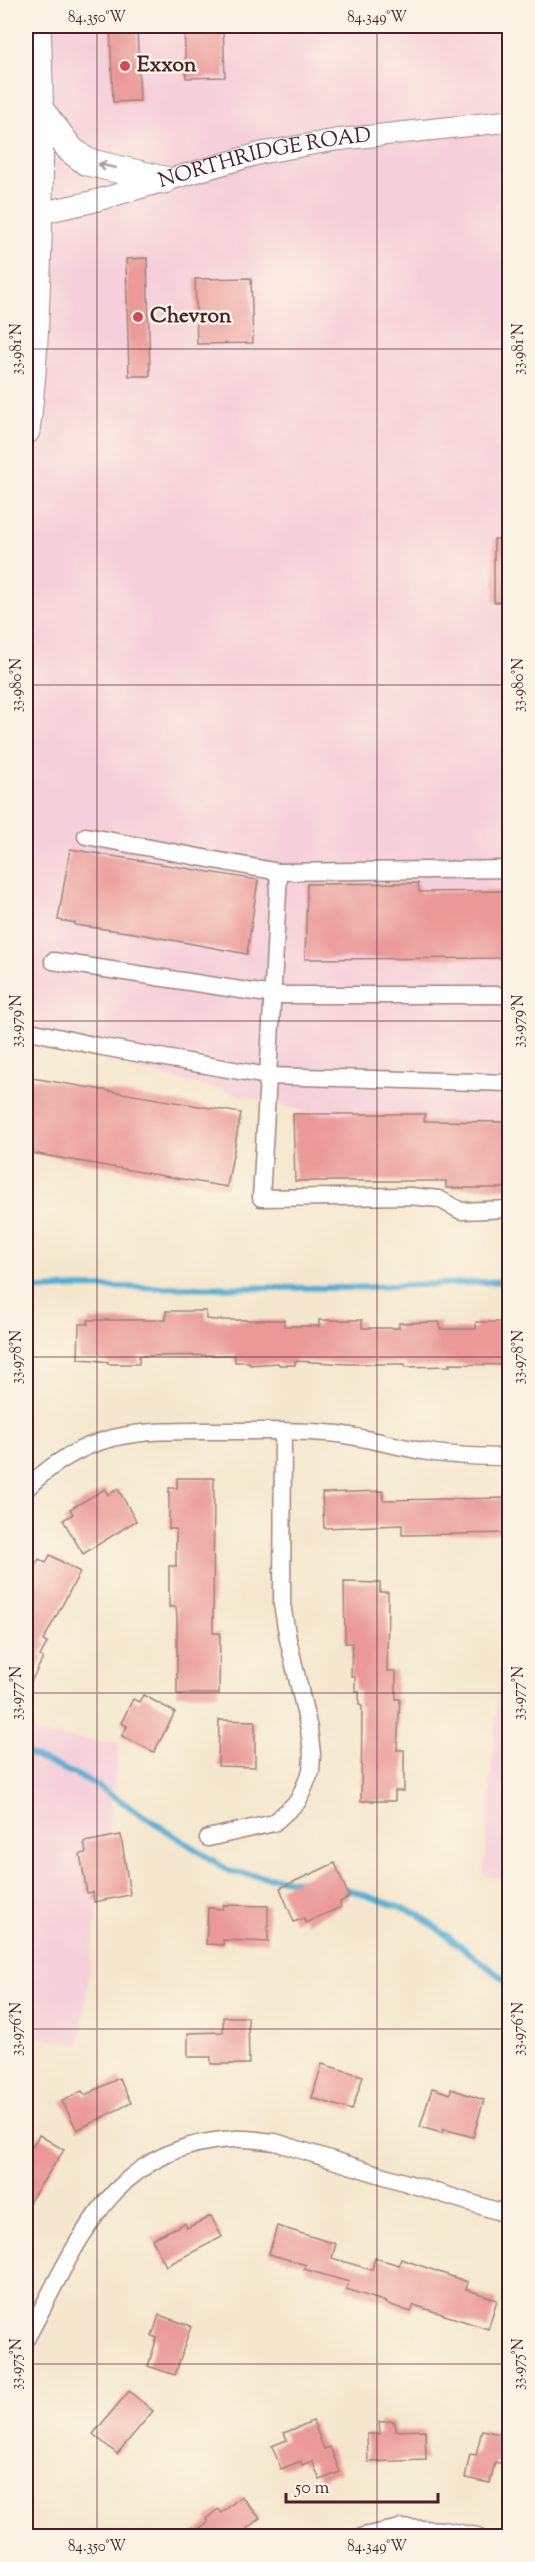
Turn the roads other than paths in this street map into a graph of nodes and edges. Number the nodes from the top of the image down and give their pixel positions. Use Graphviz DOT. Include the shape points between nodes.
graph roads {
  1 [pos="37,26"];
  2 [pos="40,110"];
  3 [pos="510,121"];
  4 [pos="164,180"];
  5 [pos="33,215"];
  6 [pos="26,431"];
  7 [pos="86,836"];
  8 [pos="510,869"];
  9 [pos="279,872"];
  10 [pos="53,961"];
  11 [pos="274,995"];
  12 [pos="510,995"];
  13 [pos="26,1030"];
  14 [pos="268,1076"];
  15 [pos="510,1083"];
  16 [pos="510,1209"];
  17 [pos="283,1431"];
  18 [pos="510,1457"];
  19 [pos="26,1489"];
  20 [pos="207,1838"];
  21 [pos="510,2215"];
  22 [pos="26,2339"];
  23 [pos="363,2536"];
  24 [pos="477,2536"];
  1 -- 2 [label="main road"];
  4 -- 2 [label="main road, one-way" via="87,162 71,150"];
  2 -- 5 [label="main road"];
  3 -- 4 [label="street, NORTHRIDGE ROAD" via="272,151"];
  4 -- 5 [label="street, NORTHRIDGE ROAD"];
  5 -- 6 [label="main road" via="34,349"];
  7 -- 9 [label="street"];
  8 -- 9 [label="street"];
  9 -- 11 [label="street"];
  10 -- 11 [label="street"];
  11 -- 12 [label="street"];
  11 -- 14 [label="street"];
  13 -- 14 [label="street"];
  14 -- 15 [label="street"];
  14 -- 16 [label="street" via="261,1198 410,1196 439,1199 461,1211"];
  17 -- 18 [label="street" via="338,1434 474,1457"];
  17 -- 19 [label="street" via="126,1434 82,1447 45,1470"];
  17 -- 20 [label="street" via="282,1604 309,1729 311,1771 298,1800 274,1823"];
  21 -- 22 [label="street" via="276,2142 236,2139 193,2145 140,2169 97,2210"];
  23 -- 24 [label="street" via="400,2528"];
}
